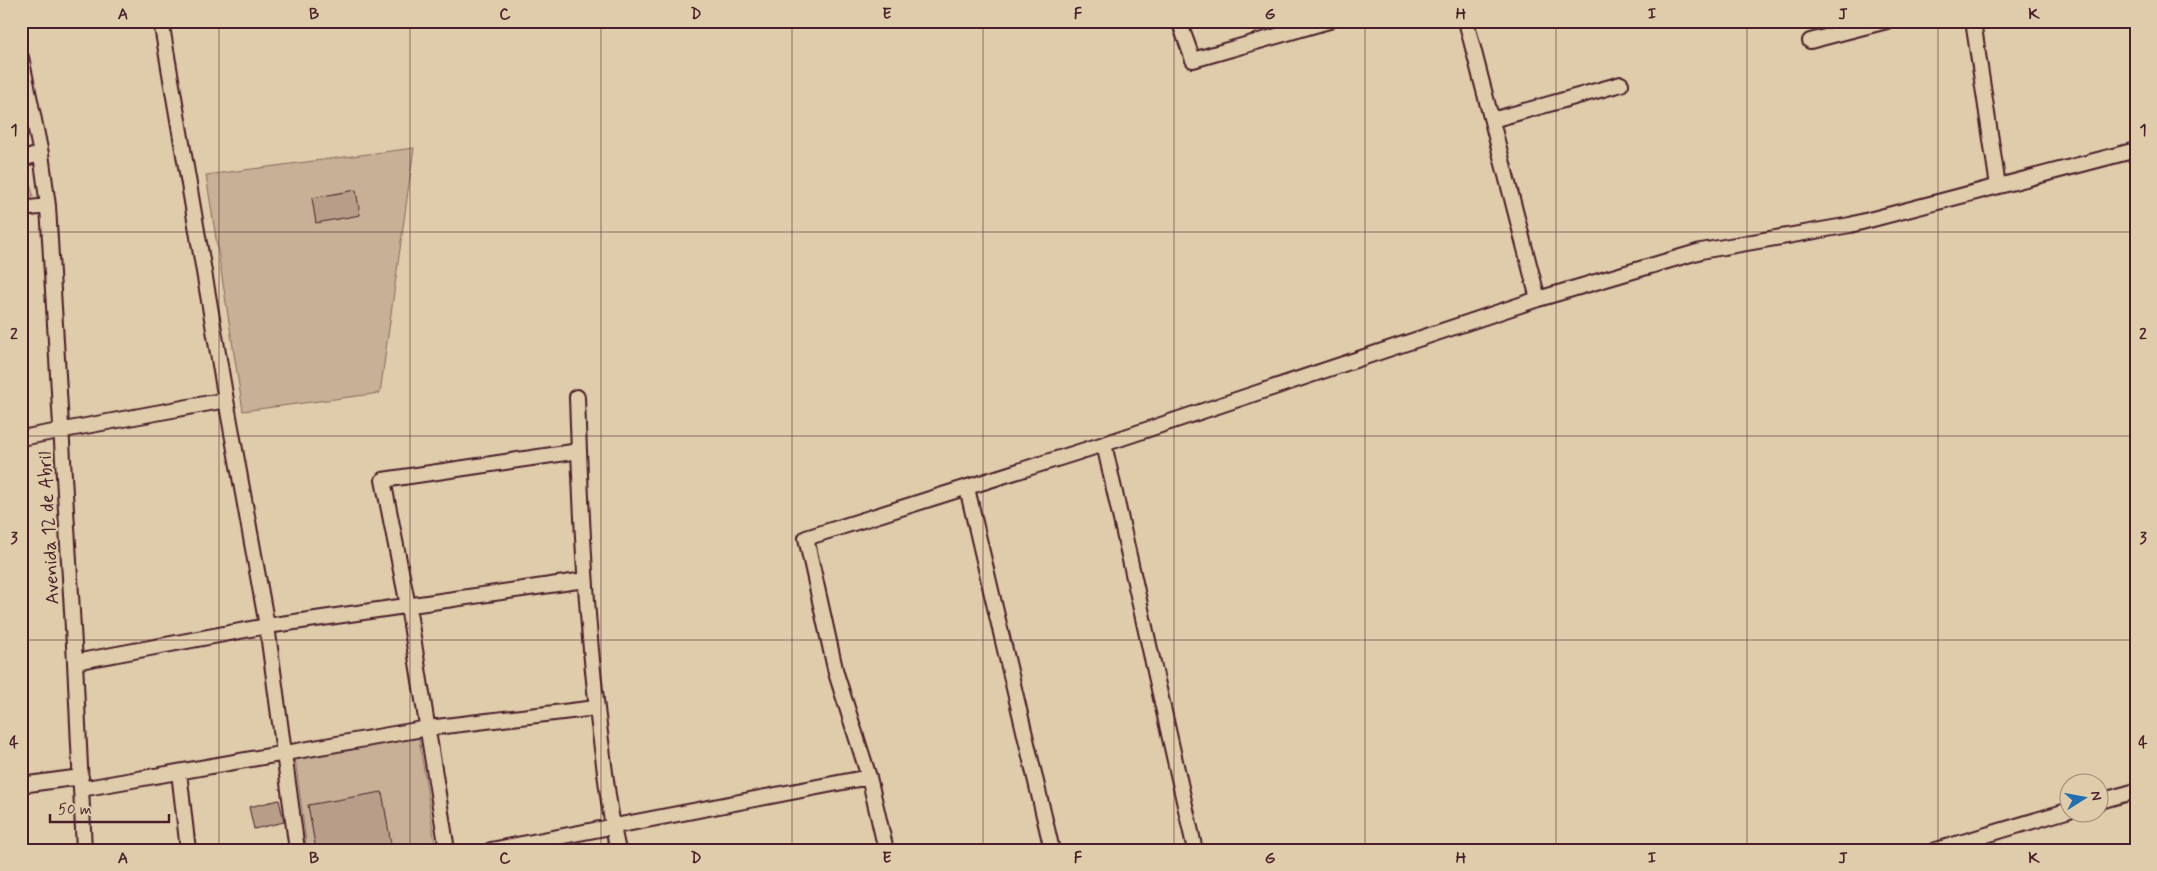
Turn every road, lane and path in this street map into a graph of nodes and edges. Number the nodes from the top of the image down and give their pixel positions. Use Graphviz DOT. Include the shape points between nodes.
graph roads {
  1 [pos="161,21"];
  2 [pos="1179,21"];
  3 [pos="1329,21"];
  4 [pos="1466,21"];
  5 [pos="1887,21"];
  6 [pos="1973,21"];
  7 [pos="1810,41"];
  8 [pos="21,57"];
  9 [pos="1621,84"];
  10 [pos="1492,120"];
  11 [pos="2136,150"];
  12 [pos="41,154"];
  13 [pos="21,158"];
  14 [pos="1998,186"];
  15 [pos="48,206"];
  16 [pos="21,209"];
  17 [pos="1538,299"];
  18 [pos="577,397"];
  19 [pos="226,400"];
  20 [pos="62,430"];
  21 [pos="21,438"];
  22 [pos="1104,444"];
  23 [pos="579,451"];
  24 [pos="967,488"];
  25 [pos="585,580"];
  26 [pos="408,606"];
  27 [pos="267,626"];
  28 [pos="75,662"];
  29 [pos="596,708"];
  30 [pos="428,728"];
  31 [pos="285,753"];
  32 [pos="179,772"];
  33 [pos="869,777"];
  34 [pos="81,783"];
  35 [pos="21,785"];
  36 [pos="2136,790"];
  37 [pos="2110,798"];
  38 [pos="2060,813"];
  39 [pos="612,826"];
  40 [pos="84,850"];
  41 [pos="188,850"];
  42 [pos="297,850"];
  43 [pos="447,850"];
  44 [pos="491,850"];
  45 [pos="618,850"];
  46 [pos="886,850"];
  47 [pos="1052,850"];
  48 [pos="1195,850"];
  49 [pos="1936,850"];
  1 -- 19 [label="street"];
  2 -- 3 [label="street" via="1193,60"];
  4 -- 10 [label="street"];
  5 -- 7 [label="street"];
  6 -- 14 [label="street"];
  8 -- 12 [label="street, Avenida 12 de Abril"];
  9 -- 10 [label="street"];
  10 -- 17 [label="street"];
  11 -- 14 [label="street"];
  12 -- 13 [label="street"];
  12 -- 15 [label="street, Avenida 12 de Abril"];
  14 -- 17 [label="street" via="1850,225 1702,251"];
  15 -- 16 [label="street"];
  15 -- 20 [label="street, Avenida 12 de Abril"];
  17 -- 22 [label="street"];
  18 -- 23 [label="street"];
  19 -- 20 [label="street"];
  19 -- 27 [label="street"];
  20 -- 21 [label="street"];
  20 -- 28 [label="street, Avenida 12 de Abril"];
  22 -- 24 [label="street"];
  22 -- 48 [label="street"];
  23 -- 25 [label="street"];
  23 -- 26 [label="street" via="384,480"];
  24 -- 33 [label="street" via="806,538 836,673"];
  24 -- 47 [label="street"];
  25 -- 26 [label="street"];
  25 -- 29 [label="street"];
  26 -- 27 [label="street"];
  26 -- 30 [label="street"];
  27 -- 28 [label="street"];
  27 -- 31 [label="street"];
  28 -- 34 [label="street, Avenida 12 de Abril"];
  29 -- 30 [label="street"];
  29 -- 39 [label="street"];
  30 -- 31 [label="street"];
  30 -- 43 [label="street"];
  31 -- 32 [label="street"];
  31 -- 42 [label="street"];
  32 -- 34 [label="street"];
  32 -- 41 [label="street"];
  33 -- 39 [label="street"];
  33 -- 46 [label="street"];
  34 -- 35 [label="street"];
  34 -- 40 [label="street, Avenida 12 de Abril"];
  36 -- 37 [label="street"];
  38 -- 49 [label="street"];
  39 -- 44 [label="street"];
  39 -- 45 [label="street"];
}
